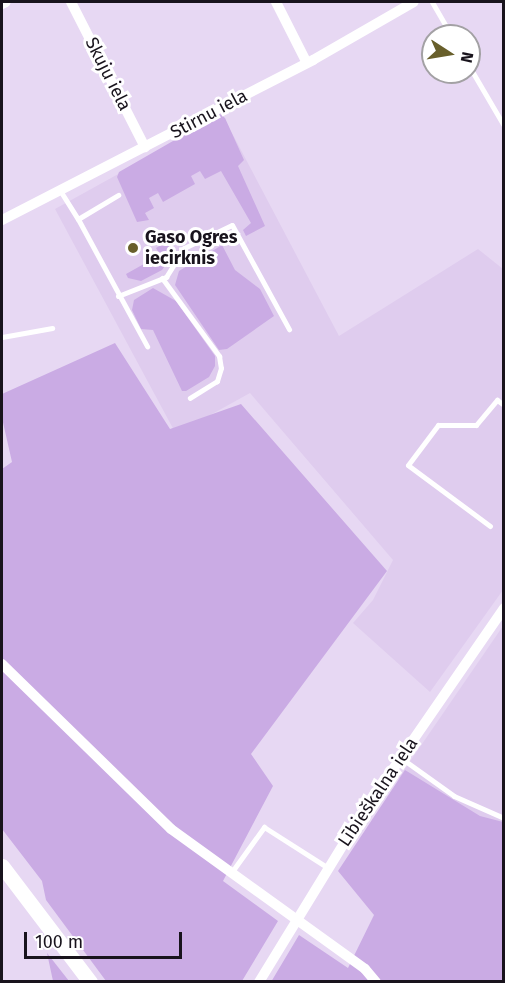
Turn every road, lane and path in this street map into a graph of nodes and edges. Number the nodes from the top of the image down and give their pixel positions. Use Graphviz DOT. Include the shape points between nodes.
graph roads {
  1 [pos="6,2"];
  2 [pos="71,2"];
  3 [pos="276,2"];
  4 [pos="413,2"];
  5 [pos="432,2"];
  6 [pos="2,4"];
  7 [pos="445,24"];
  8 [pos="307,63"];
  9 [pos="480,84"];
  10 [pos="504,126"];
  11 [pos="145,147"];
  12 [pos="61,192"];
  13 [pos="118,195"];
  14 [pos="78,219"];
  15 [pos="2,220"];
  16 [pos="162,278"];
  17 [pos="118,296"];
  18 [pos="52,328"];
  19 [pos="289,329"];
  20 [pos="2,337"];
  21 [pos="147,346"];
  22 [pos="190,398"];
  23 [pos="504,405"];
  24 [pos="490,526"];
  25 [pos="504,608"];
  26 [pos="2,664"];
  27 [pos="401,758"];
  28 [pos="504,818"];
  29 [pos="2,866"];
  30 [pos="328,868"];
  31 [pos="231,873"];
  32 [pos="296,921"];
  33 [pos="90,981"];
  34 [pos="259,981"];
  35 [pos="376,981"];
  1 -- 6 [label="street"];
  2 -- 11 [label="street, Skuju iela"];
  3 -- 8 [label="street"];
  4 -- 8 [label="street, Stirnu iela"];
  5 -- 7 [label="lane"];
  8 -- 11 [label="street, Stirnu iela"];
  9 -- 10 [label="lane"];
  11 -- 12 [label="street, Stirnu iela"];
  12 -- 14 [label="lane"];
  12 -- 15 [label="street, Stirnu iela"];
  13 -- 14 [label="lane"];
  14 -- 17 [label="lane"];
  16 -- 17 [label="lane"];
  16 -- 19 [label="lane" via="184,248 232,225"];
  16 -- 22 [label="lane" via="219,356 218,381"];
  17 -- 21 [label="lane"];
  18 -- 20 [label="lane"];
  23 -- 24 [label="lane" via="497,400 476,424 438,425 408,465"];
  25 -- 27 [label="street, Lībieškalna iela"];
  26 -- 31 [label="street" via="171,829"];
  27 -- 28 [label="lane" via="454,796"];
  27 -- 30 [label="street, Lībieškalna iela"];
  29 -- 33 [label="main road"];
  30 -- 31 [label="lane" via="264,827"];
  30 -- 32 [label="street, Lībieškalna iela"];
  31 -- 32 [label="street"];
  32 -- 34 [label="street, Lībieškalna iela"];
  32 -- 35 [label="street"];
}
